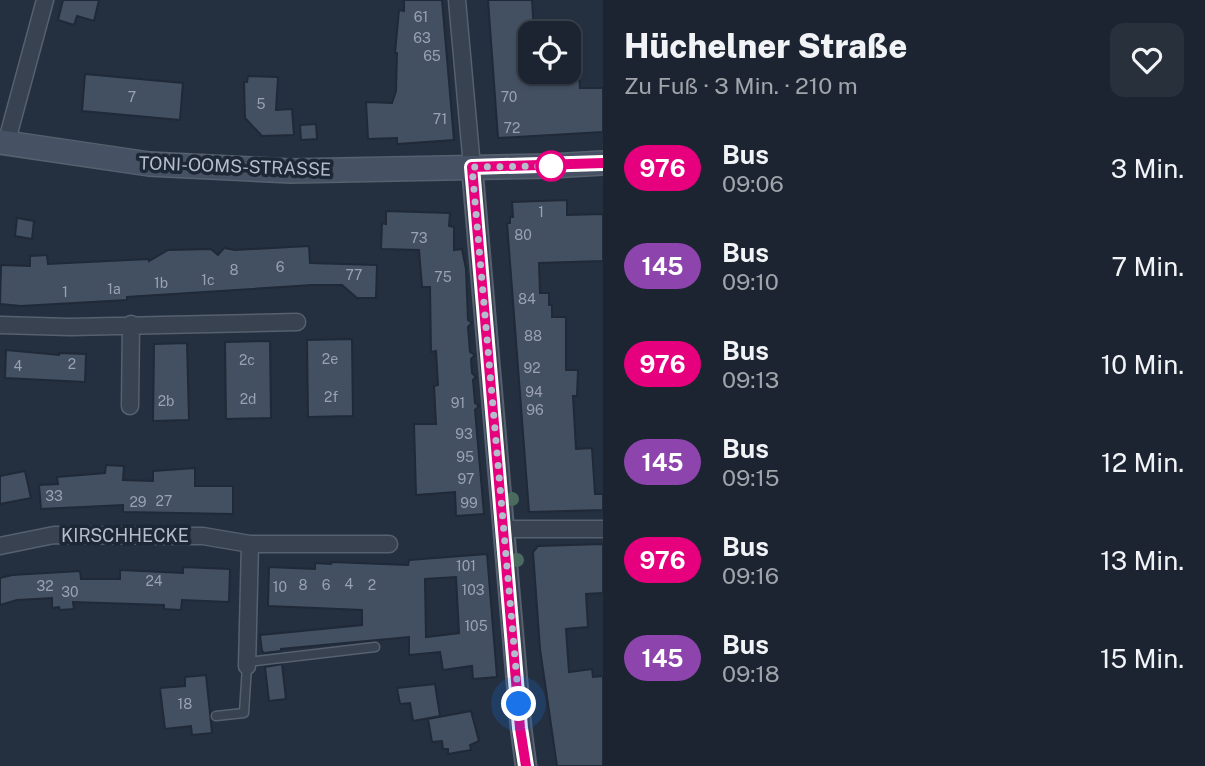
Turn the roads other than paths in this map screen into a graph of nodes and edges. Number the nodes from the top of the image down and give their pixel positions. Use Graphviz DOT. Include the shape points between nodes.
graph roads {
  1 [pos="45,0"];
  2 [pos="457,0"];
  3 [pos="3,143"];
  4 [pos="603,163"];
  5 [pos="472,167"];
  6 [pos="297,322"];
  7 [pos="131,324"];
  8 [pos="0,325"];
  9 [pos="130,406"];
  10 [pos="504,529"];
  11 [pos="603,529"];
  12 [pos="250,544"];
  13 [pos="389,544"];
  14 [pos="0,546"];
  15 [pos="375,647"];
  16 [pos="247,664"];
  17 [pos="216,716"];
  18 [pos="526,766"];
  1 -- 3 [label="street"];
  2 -- 5 [label="street"];
  3 -- 5 [label="main road, TONI-OOMS-STRASSE" via="202,168"];
  4 -- 5 [label="main road, TONI-OOMS-STRASSE"];
  5 -- 10 [label="street"];
  6 -- 7 [label="street"];
  7 -- 8 [label="street"];
  7 -- 9 [label="street"];
  10 -- 11 [label="street"];
  10 -- 18 [label="street"];
  12 -- 13 [label="street, KIRSCHHECKE"];
  12 -- 14 [label="street, KIRSCHHECKE" via="203,536 54,535"];
  12 -- 16 [label="street"];
  15 -- 16 [label="lane"];
  16 -- 17 [label="lane" via="244,713"];
}
